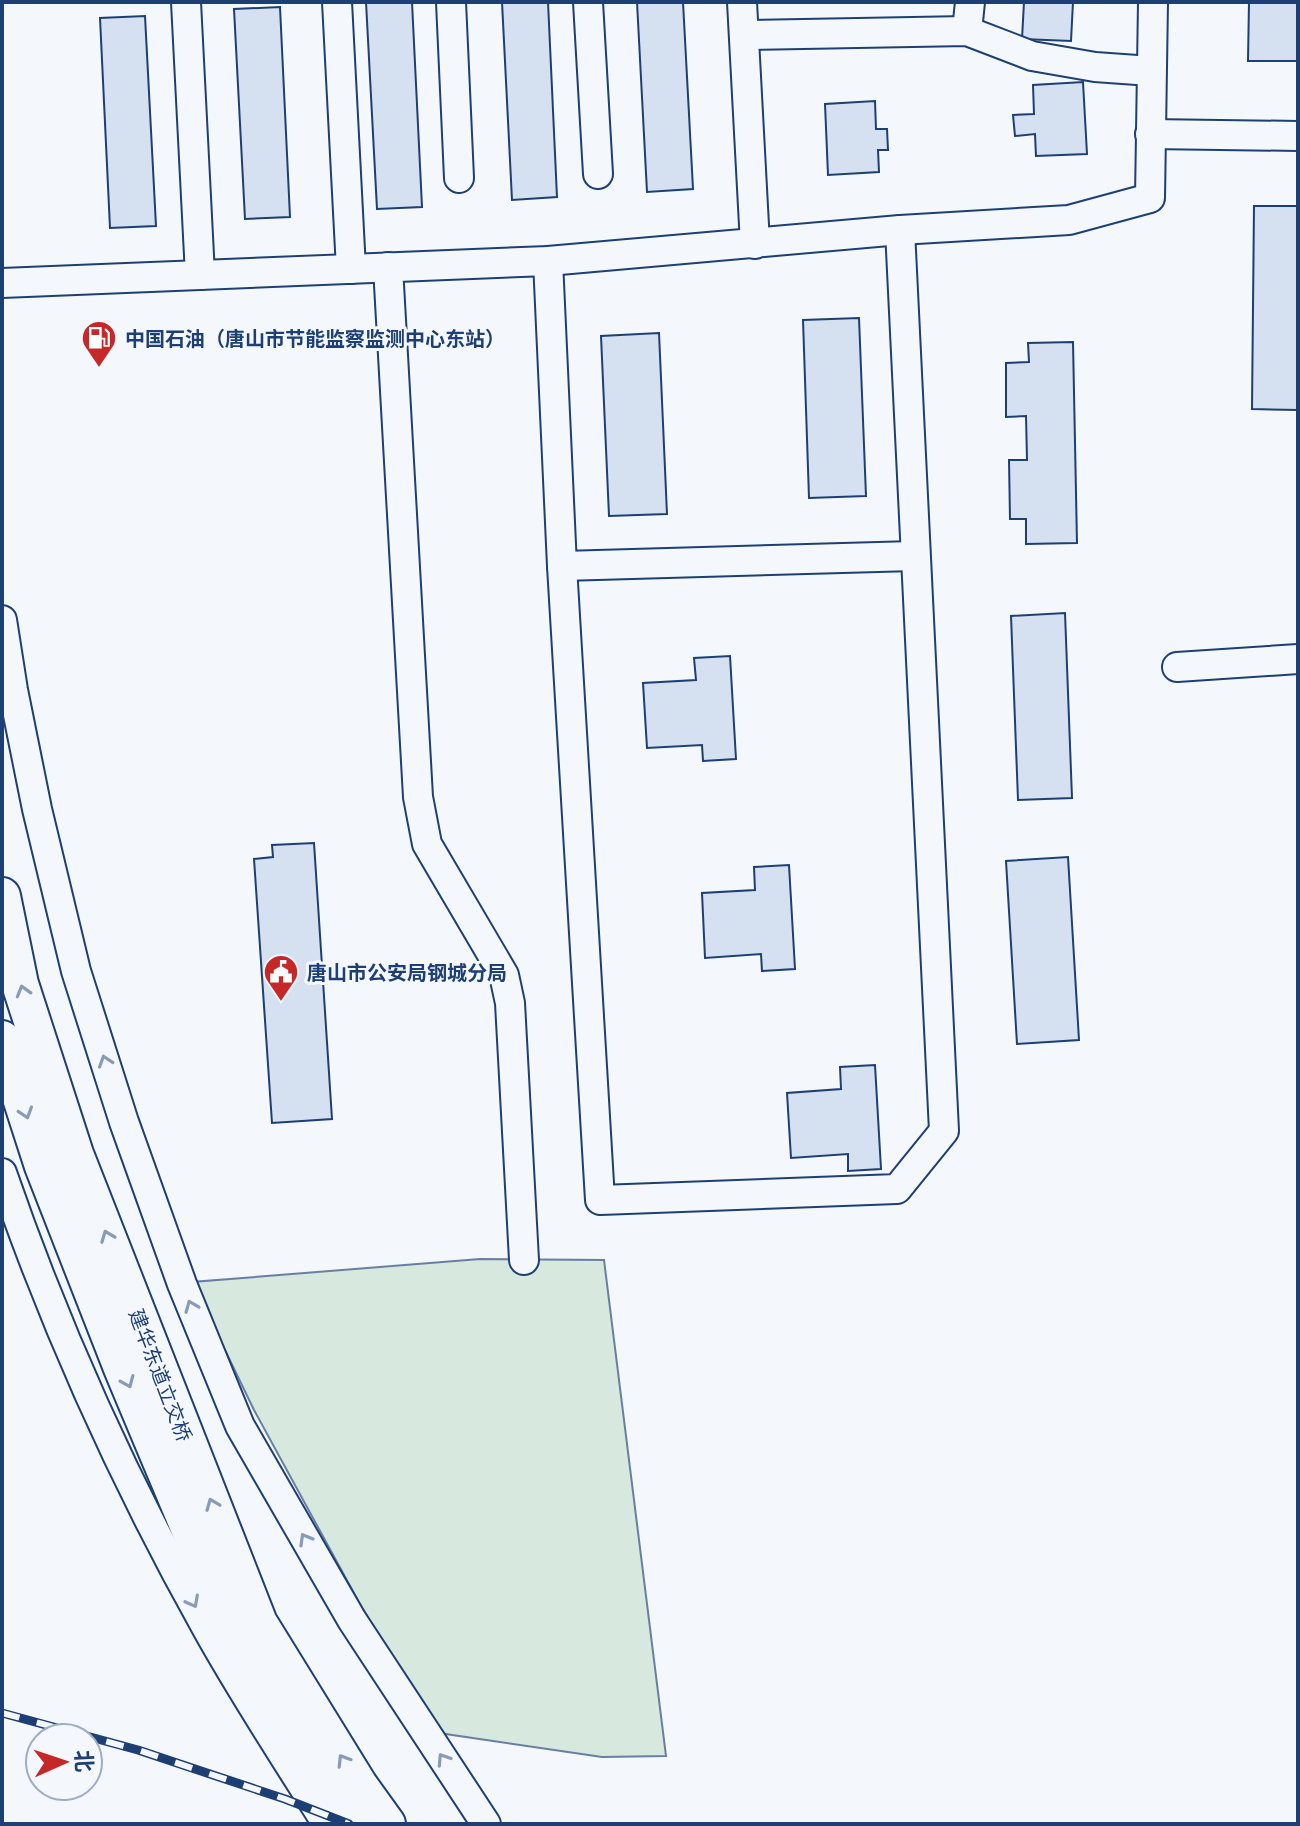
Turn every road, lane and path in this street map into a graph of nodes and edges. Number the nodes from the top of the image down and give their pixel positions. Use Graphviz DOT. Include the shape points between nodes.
graph roads {
  1 [pos="186,2"];
  2 [pos="337,2"];
  3 [pos="451,2"];
  4 [pos="588,2"];
  5 [pos="742,2"];
  6 [pos="970,2"];
  7 [pos="1153,2"];
  8 [pos="967,31"];
  9 [pos="744,35"];
  10 [pos="1151,71"];
  11 [pos="1150,134"];
  12 [pos="1298,136"];
  13 [pos="598,174"];
  14 [pos="459,178"];
  15 [pos="900,230"];
  16 [pos="755,244"];
  17 [pos="548,261"];
  18 [pos="388,267"];
  19 [pos="351,269"];
  20 [pos="200,275"];
  21 [pos="2,283"];
  22 [pos="914,556"];
  23 [pos="562,566"];
  24 [pos="2,620"];
  25 [pos="1298,659"];
  26 [pos="1177,667"];
  27 [pos="2,896"];
  28 [pos="2,1039"];
  29 [pos="2,1173"];
  30 [pos="524,1260"];
  31 [pos="327,1824"];
  32 [pos="353,1824"];
  33 [pos="387,1824"];
  34 [pos="486,1824"];
  1 -- 20 [label="street"];
  2 -- 19 [label="street"];
  3 -- 14 [label="street"];
  4 -- 13 [label="street"];
  5 -- 9 [label="street"];
  6 -- 8 [label="street"];
  7 -- 10 [label="street"];
  8 -- 9 [label="street"];
  8 -- 10 [label="street" via="1032,56"];
  9 -- 16 [label="street"];
  10 -- 11 [label="street"];
  11 -- 12 [label="street"];
  11 -- 15 [label="street" via="1150,198 1069,220"];
  15 -- 16 [label="street"];
  15 -- 22 [label="street"];
  16 -- 17 [label="street"];
  17 -- 18 [label="street"];
  17 -- 23 [label="street"];
  18 -- 19 [label="street"];
  18 -- 30 [label="street" via="418,797 427,844 504,975 510,1003"];
  19 -- 20 [label="street"];
  20 -- 21 [label="street"];
  22 -- 23 [label="street"];
  22 -- 23 [label="street" via="944,1131 897,1189 600,1200"];
  34 -- 24 [label="street, one-way" via="352,1620 240,1426 182,1284 76,971 37,809"];
  25 -- 26 [label="street"];
  33 -- 27 [label="main road, 建华东道立交桥, one-way" via="259,1623 75,1154 20,984"];
  28 -- 32 [label="main road, 建华东道立交桥, one-way" via="43,1166 231,1628"];
  29 -- 31 [label="street, one-way" via="28,1250 111,1446 207,1629"];
}
